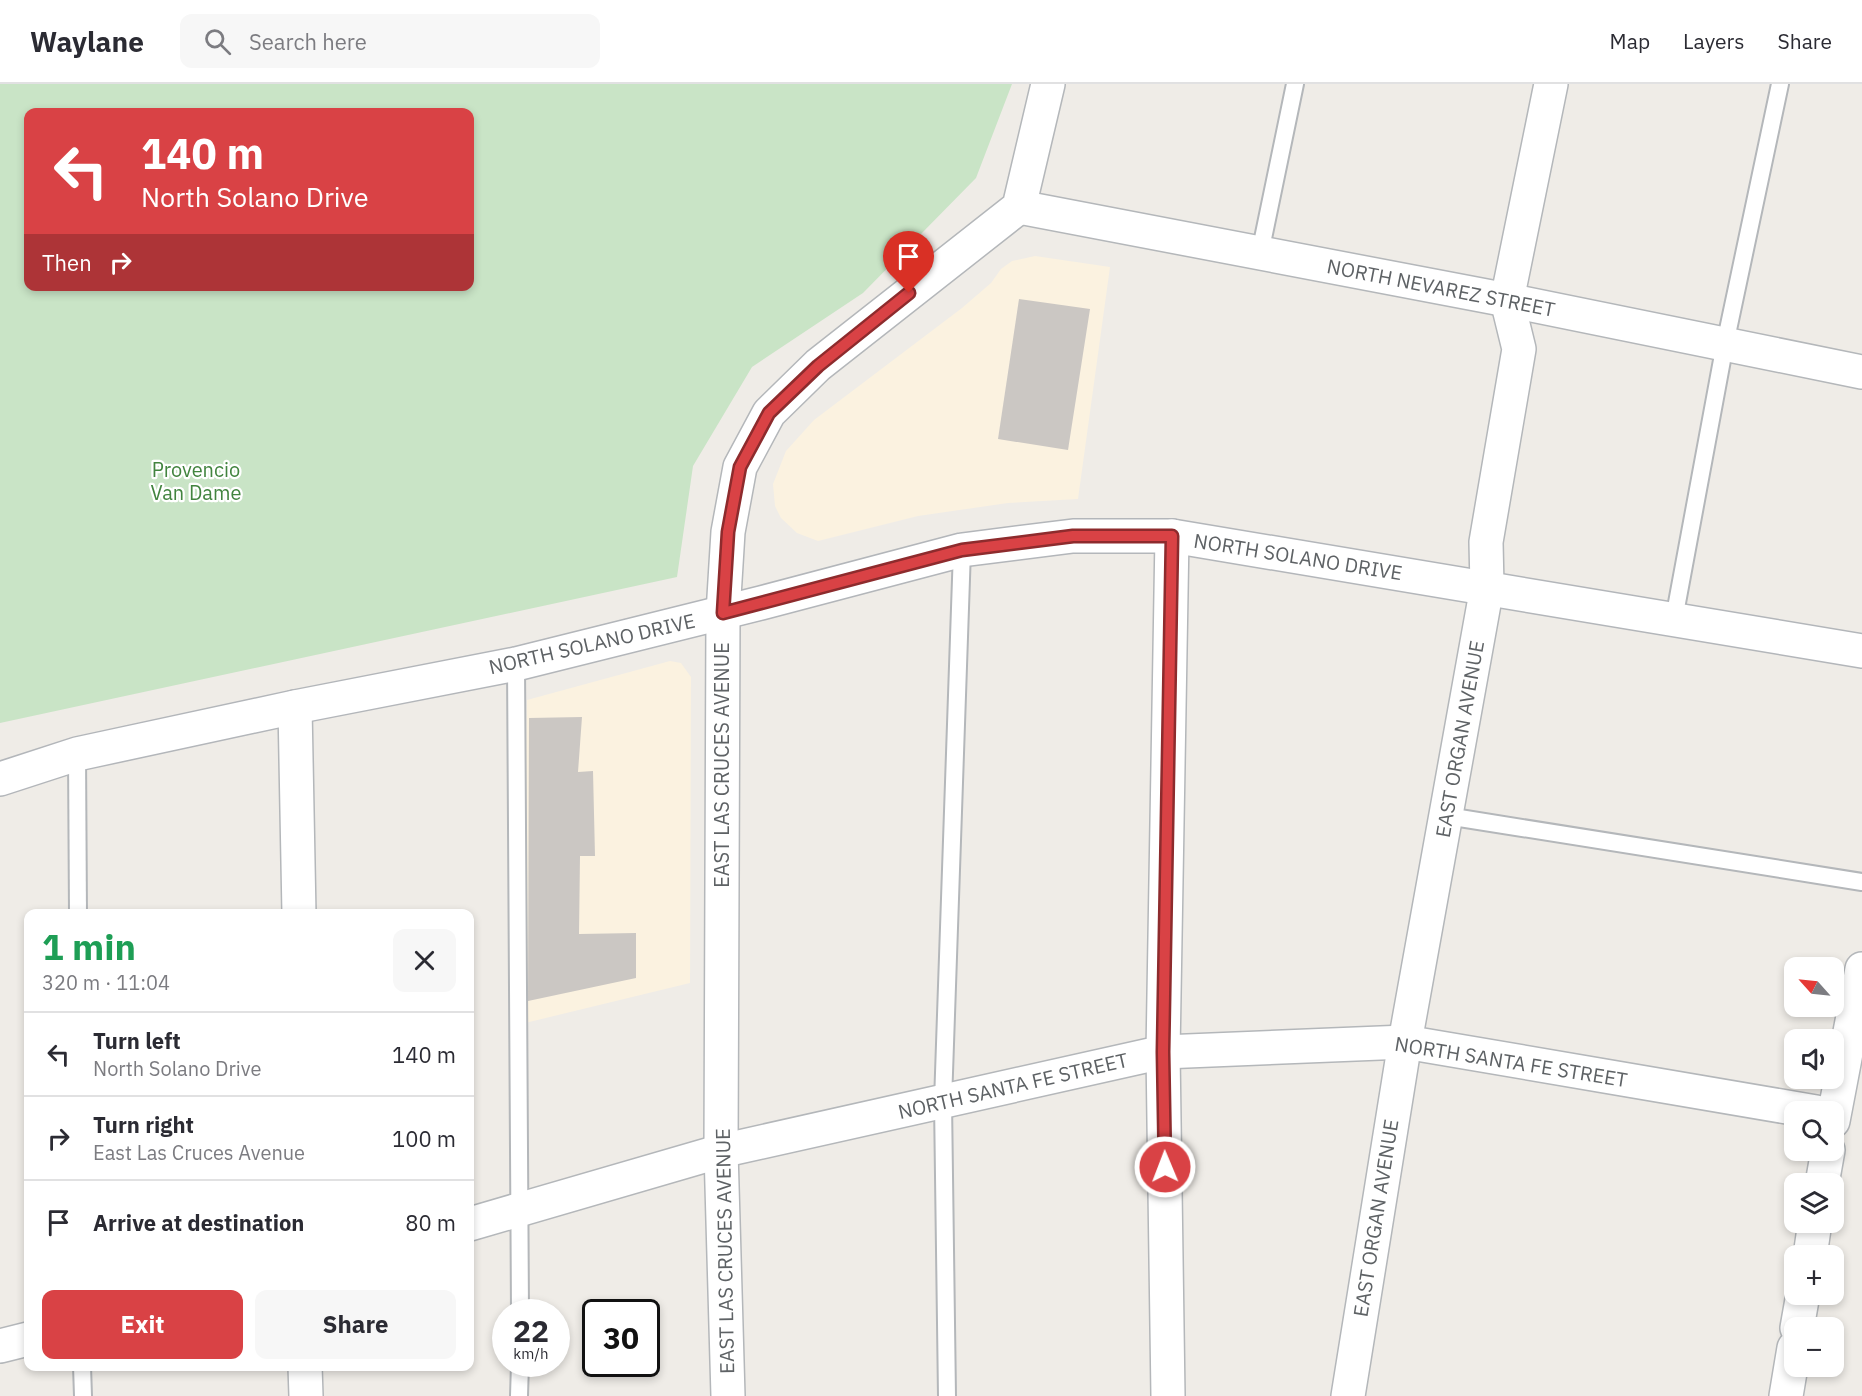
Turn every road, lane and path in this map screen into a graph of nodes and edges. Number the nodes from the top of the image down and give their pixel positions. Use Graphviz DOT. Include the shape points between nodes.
graph roads {
  1 [pos="1048,84"];
  2 [pos="1295,84"];
  3 [pos="1551,84"];
  4 [pos="1780,84"];
  5 [pos="1019,207"];
  6 [pos="1260,253"];
  7 [pos="1507,300"];
  8 [pos="1725,344"];
  9 [pos="1862,372"];
  10 [pos="1172,536"];
  11 [pos="962,550"];
  12 [pos="1486,587"];
  13 [pos="723,613"];
  14 [pos="1674,619"];
  15 [pos="1862,651"];
  16 [pos="516,664"];
  17 [pos="295,707"];
  18 [pos="77,754"];
  19 [pos="0,778"];
  20 [pos="1447,816"];
  21 [pos="1862,882"];
  22 [pos="78,909"];
  23 [pos="299,909"];
  24 [pos="1862,969"];
  25 [pos="1405,1042"];
  26 [pos="1163,1052"];
  27 [pos="1839,1101"];
  28 [pos="943,1102"];
  29 [pos="1784,1107"];
  30 [pos="722,1151"];
  31 [pos="520,1209"];
  32 [pos="474,1223"];
  33 [pos="520,1299"];
  34 [pos="24,1340"];
  35 [pos="0,1346"];
  36 [pos="82,1371"];
  37 [pos="305,1371"];
  38 [pos="520,1377"];
  39 [pos="1789,1377"];
  40 [pos="83,1396"];
  41 [pos="306,1396"];
  42 [pos="519,1396"];
  43 [pos="728,1396"];
  44 [pos="947,1396"];
  45 [pos="1168,1396"];
  46 [pos="1347,1396"];
  47 [pos="1786,1396"];
  1 -- 5 [label="street"];
  2 -- 6 [label="lane"];
  3 -- 7 [label="street, EAST ORGAN AVENUE"];
  4 -- 8 [label="lane"];
  5 -- 6 [label="street, NORTH NEVAREZ STREET"];
  5 -- 13 [label="street, EAST LAS CRUCES AVENUE" via="818,366 769,413 740,467 728,532"];
  6 -- 7 [label="street, NORTH NEVAREZ STREET"];
  7 -- 8 [label="street, NORTH NEVAREZ STREET"];
  7 -- 12 [label="street, EAST ORGAN AVENUE" via="1519,349 1486,542"];
  8 -- 9 [label="street, NORTH NEVAREZ STREET"];
  8 -- 14 [label="lane"];
  10 -- 11 [label="street, NORTH SOLANO DRIVE" via="1073,536"];
  10 -- 12 [label="street, NORTH SOLANO DRIVE"];
  10 -- 26 [label="street"];
  11 -- 13 [label="street, NORTH SOLANO DRIVE"];
  11 -- 28 [label="lane"];
  12 -- 14 [label="street, NORTH SOLANO DRIVE"];
  12 -- 20 [label="street, EAST ORGAN AVENUE"];
  13 -- 16 [label="street, NORTH SOLANO DRIVE"];
  13 -- 30 [label="street, EAST LAS CRUCES AVENUE"];
  14 -- 15 [label="street, NORTH SOLANO DRIVE"];
  16 -- 17 [label="street, NORTH SOLANO DRIVE"];
  16 -- 31 [label="lane"];
  17 -- 18 [label="street, NORTH SOLANO DRIVE"];
  17 -- 23 [label="street"];
  18 -- 19 [label="street, NORTH SOLANO DRIVE"];
  18 -- 22 [label="lane"];
  20 -- 21 [label="lane"];
  20 -- 25 [label="street, EAST ORGAN AVENUE"];
  24 -- 27 [label="street"];
  25 -- 26 [label="street, NORTH SANTA FE STREET"];
  25 -- 29 [label="street, NORTH SANTA FE STREET"];
  25 -- 46 [label="street, EAST ORGAN AVENUE"];
  26 -- 28 [label="street, NORTH SANTA FE STREET"];
  26 -- 45 [label="street"];
  28 -- 30 [label="street, NORTH SANTA FE STREET"];
  28 -- 44 [label="lane"];
  30 -- 31 [label="street, NORTH SANTA FE STREET"];
  30 -- 43 [label="street, EAST LAS CRUCES AVENUE"];
  31 -- 32 [label="street, NORTH SANTA FE STREET"];
  31 -- 33 [label="lane"];
  34 -- 35 [label="street"];
  36 -- 40 [label="lane"];
  37 -- 41 [label="street"];
  38 -- 42 [label="lane"];
  39 -- 47 [label="street"];
}
